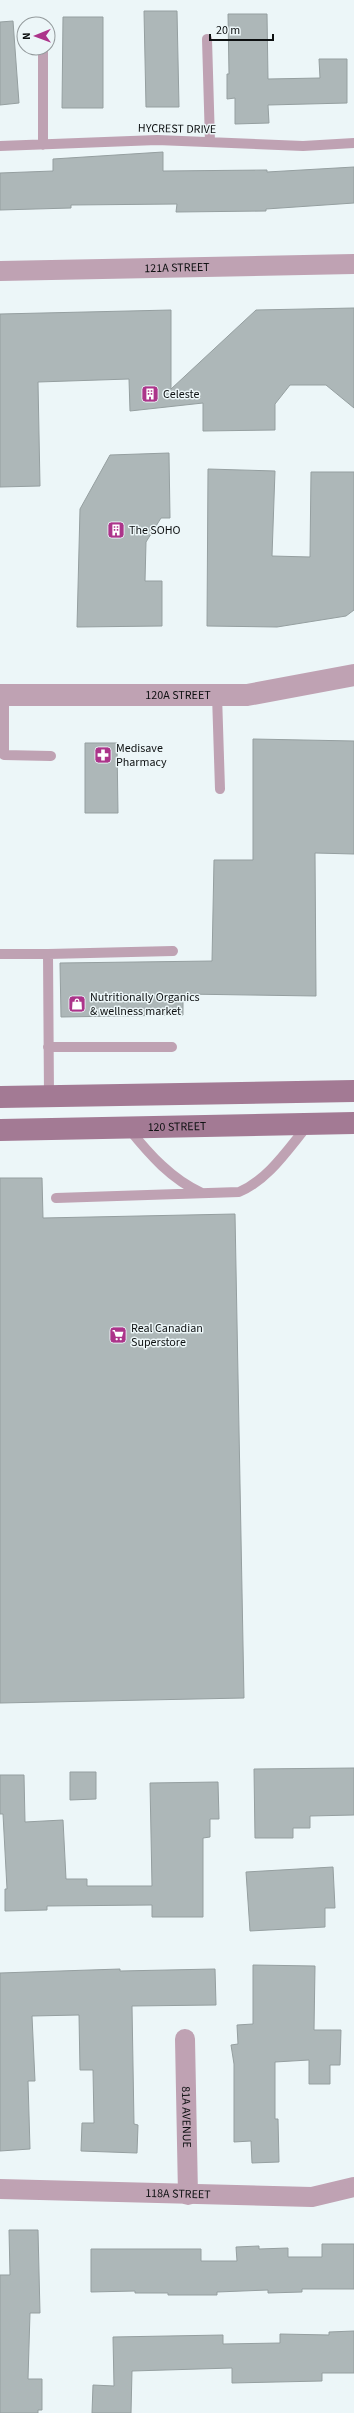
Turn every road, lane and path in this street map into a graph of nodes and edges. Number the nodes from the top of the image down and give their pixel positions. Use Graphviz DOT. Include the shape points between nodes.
graph roads {
  1 [pos="207,39"];
  2 [pos="42,56"];
  3 [pos="210,142"];
  4 [pos="354,143"];
  5 [pos="43,145"];
  6 [pos="0,146"];
  7 [pos="354,264"];
  8 [pos="0,270"];
  9 [pos="354,675"];
  10 [pos="2,695"];
  11 [pos="217,695"];
  12 [pos="51,756"];
  13 [pos="220,789"];
  14 [pos="173,951"];
  15 [pos="0,954"];
  16 [pos="48,954"];
  17 [pos="48,1047"];
  18 [pos="172,1047"];
  19 [pos="354,1092"];
  20 [pos="49,1096"];
  21 [pos="0,1097"];
  22 [pos="354,1123"];
  23 [pos="309,1124"];
  24 [pos="128,1127"];
  25 [pos="0,1130"];
  26 [pos="204,1193"];
  27 [pos="56,1198"];
  28 [pos="185,2039"];
  29 [pos="354,2187"];
  30 [pos="0,2189"];
  31 [pos="188,2195"];
  1 -- 3 [label="lane"];
  2 -- 5 [label="lane"];
  3 -- 4 [label="lane, HYCREST DRIVE" via="303,146"];
  3 -- 5 [label="lane, HYCREST DRIVE" via="157,140"];
  5 -- 6 [label="lane, HYCREST DRIVE"];
  7 -- 8 [label="street, 121A STREET"];
  9 -- 11 [label="street, 120A STREET" via="247,695"];
  10 -- 11 [label="street, 120A STREET"];
  10 -- 12 [label="lane" via="4,756"];
  11 -- 13 [label="lane"];
  14 -- 16 [label="lane"];
  15 -- 16 [label="lane"];
  16 -- 17 [label="lane"];
  17 -- 18 [label="lane"];
  17 -- 20 [label="lane"];
  19 -- 20 [label="main road"];
  20 -- 21 [label="main road"];
  22 -- 23 [label="main road, 120 STREET"];
  23 -- 24 [label="main road, 120 STREET"];
  23 -- 26 [label="lane" via="263,1178 251,1187 239,1192"];
  24 -- 25 [label="main road, 120 STREET"];
  24 -- 26 [label="lane" via="149,1153 170,1172 192,1188"];
  26 -- 27 [label="lane"];
  28 -- 31 [label="street, 81A AVENUE"];
  29 -- 31 [label="street, 118A STREET" via="312,2197"];
  30 -- 31 [label="street, 118A STREET"];
}
